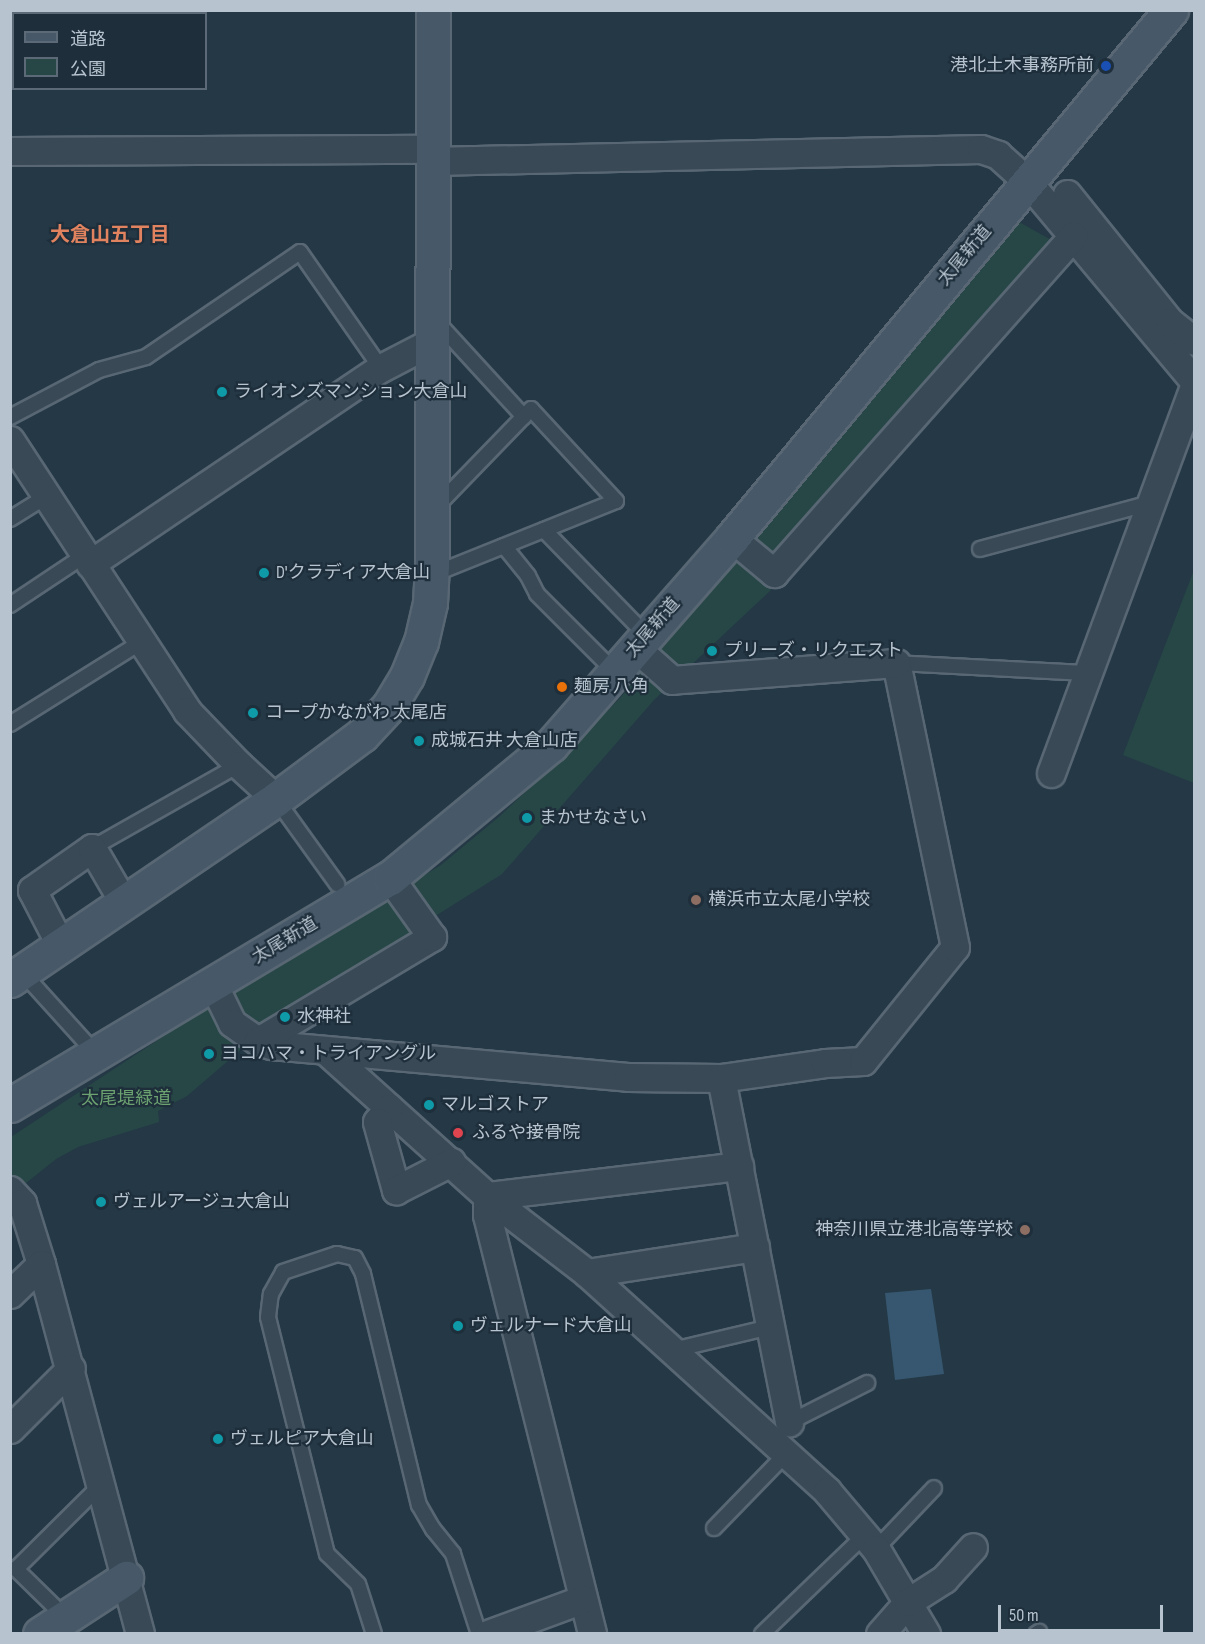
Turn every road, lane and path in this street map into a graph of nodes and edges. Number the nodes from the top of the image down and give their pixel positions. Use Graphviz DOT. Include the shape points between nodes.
graph roads {
  1 [pos="433,10"];
  2 [pos="1171,10"];
  3 [pos="10,151"];
  4 [pos="431,154"];
  5 [pos="1027,181"];
  6 [pos="1067,194"];
  7 [pos="1072,236"];
  8 [pos="433,329"];
  9 [pos="1194,341"];
  10 [pos="381,368"];
  11 [pos="1194,384"];
  12 [pos="10,417"];
  13 [pos="524,417"];
  14 [pos="12,443"];
  15 [pos="47,496"];
  16 [pos="1151,503"];
  17 [pos="431,512"];
  18 [pos="10,519"];
  19 [pos="544,530"];
  20 [pos="732,538"];
  21 [pos="504,546"];
  22 [pos="980,549"];
  23 [pos="88,559"];
  24 [pos="432,575"];
  25 [pos="10,605"];
  26 [pos="141,642"];
  27 [pos="633,652"];
  28 [pos="896,663"];
  29 [pos="1089,673"];
  30 [pos="10,724"];
  31 [pos="239,765"];
  32 [pos="1051,773"];
  33 [pos="276,799"];
  34 [pos="92,848"];
  35 [pos="390,878"];
  36 [pos="337,884"];
  37 [pos="124,903"];
  38 [pos="61,946"];
  39 [pos="19,969"];
  40 [pos="213,984"];
  41 [pos="258,1041"];
  42 [pos="326,1051"];
  43 [pos="96,1054"];
  44 [pos="721,1078"];
  45 [pos="10,1105"];
  46 [pos="389,1108"];
  47 [pos="451,1162"];
  48 [pos="739,1166"];
  49 [pos="10,1190"];
  50 [pos="488,1196"];
  51 [pos="755,1247"];
  52 [pos="41,1264"];
  53 [pos="586,1273"];
  54 [pos="10,1294"];
  55 [pos="770,1327"];
  56 [pos="673,1350"];
  57 [pos="70,1368"];
  58 [pos="867,1383"];
  59 [pos="789,1422"];
  60 [pos="10,1429"];
  61 [pos="765,1433"];
  62 [pos="786,1454"];
  63 [pos="101,1485"];
  64 [pos="933,1488"];
  65 [pos="714,1528"];
  66 [pos="870,1542"];
  67 [pos="973,1547"];
  68 [pos="126,1578"];
  69 [pos="583,1599"];
  70 [pos="908,1602"];
  71 [pos="52,1625"];
  72 [pos="140,1634"];
  73 [pos="374,1634"];
  74 [pos="479,1634"];
  75 [pos="488,1634"];
  76 [pos="592,1634"];
  77 [pos="762,1634"];
  78 [pos="880,1634"];
  79 [pos="926,1634"];
  1 -- 4 [label="street"];
  2 -- 5 [label="street, 太尾新道"];
  3 -- 4 [label="street"];
  4 -- 5 [label="street" via="981,149 998,154"];
  4 -- 8 [label="street"];
  5 -- 7 [label="street"];
  5 -- 20 [label="street, 太尾新道"];
  6 -- 9 [label="street" via="1170,322"];
  7 -- 11 [label="street"];
  7 -- 20 [label="street" via="774,573"];
  8 -- 10 [label="street"];
  8 -- 13 [label="lane"];
  8 -- 17 [label="street"];
  10 -- 12 [label="lane" via="300,252 146,357 99,370"];
  10 -- 23 [label="street"];
  11 -- 16 [label="street"];
  13 -- 17 [label="lane"];
  13 -- 19 [label="lane" via="531,409 616,501"];
  14 -- 15 [label="street"];
  15 -- 18 [label="lane"];
  15 -- 23 [label="street"];
  16 -- 22 [label="lane"];
  16 -- 29 [label="street"];
  17 -- 24 [label="street"];
  19 -- 21 [label="lane"];
  19 -- 27 [label="lane"];
  20 -- 27 [label="street, 太尾新道"];
  21 -- 24 [label="lane"];
  21 -- 27 [label="lane" via="537,594"];
  23 -- 25 [label="lane"];
  23 -- 26 [label="street"];
  24 -- 33 [label="street" via="421,642 389,706 362,735"];
  26 -- 30 [label="lane"];
  26 -- 31 [label="street" via="187,711"];
  27 -- 28 [label="street" via="672,680"];
  27 -- 35 [label="street, 太尾新道" via="551,745"];
  28 -- 29 [label="lane"];
  28 -- 44 [label="street" via="955,947 863,1061"];
  29 -- 32 [label="street"];
  31 -- 33 [label="street"];
  31 -- 34 [label="lane"];
  33 -- 36 [label="lane"];
  33 -- 37 [label="street"];
  34 -- 37 [label="street"];
  34 -- 38 [label="street" via="32,890"];
  35 -- 40 [label="street, 太尾新道"];
  35 -- 41 [label="street" via="432,937"];
  37 -- 38 [label="street"];
  38 -- 39 [label="street"];
  39 -- 43 [label="lane"];
  40 -- 41 [label="street" via="232,1023"];
  40 -- 43 [label="street, 太尾新道"];
  41 -- 42 [label="street"];
  42 -- 44 [label="street" via="628,1077"];
  42 -- 46 [label="street"];
  43 -- 45 [label="street, 太尾新道"];
  44 -- 48 [label="street"];
  46 -- 47 [label="street"];
  46 -- 47 [label="street" via="377,1122 396,1190"];
  47 -- 50 [label="street"];
  48 -- 50 [label="street"];
  48 -- 51 [label="street"];
  49 -- 52 [label="street" via="22,1203"];
  50 -- 53 [label="street"];
  50 -- 69 [label="street" via="487,1215"];
  51 -- 53 [label="street"];
  51 -- 55 [label="street"];
  52 -- 54 [label="street"];
  52 -- 57 [label="street"];
  53 -- 56 [label="street"];
  55 -- 56 [label="lane"];
  55 -- 59 [label="street"];
  56 -- 61 [label="street"];
  57 -- 60 [label="street"];
  57 -- 63 [label="street"];
  58 -- 59 [label="lane"];
  59 -- 61 [label="lane"];
  61 -- 62 [label="street"];
  62 -- 65 [label="lane"];
  62 -- 66 [label="street" via="827,1491"];
  63 -- 68 [label="street"];
  63 -- 71 [label="lane" via="16,1569"];
  64 -- 66 [label="lane"];
  66 -- 70 [label="street"];
  66 -- 77 [label="lane"];
  67 -- 70 [label="street" via="944,1579"];
  68 -- 71 [label="street"];
  68 -- 72 [label="street"];
  69 -- 75 [label="street"];
  69 -- 76 [label="street"];
  70 -- 78 [label="street"];
  70 -- 79 [label="street"];
  73 -- 74 [label="lane" via="358,1584 327,1554 268,1317 270,1294 283,1272 337,1254 355,1258 363,1274 419,1505 453,1554"];
}
